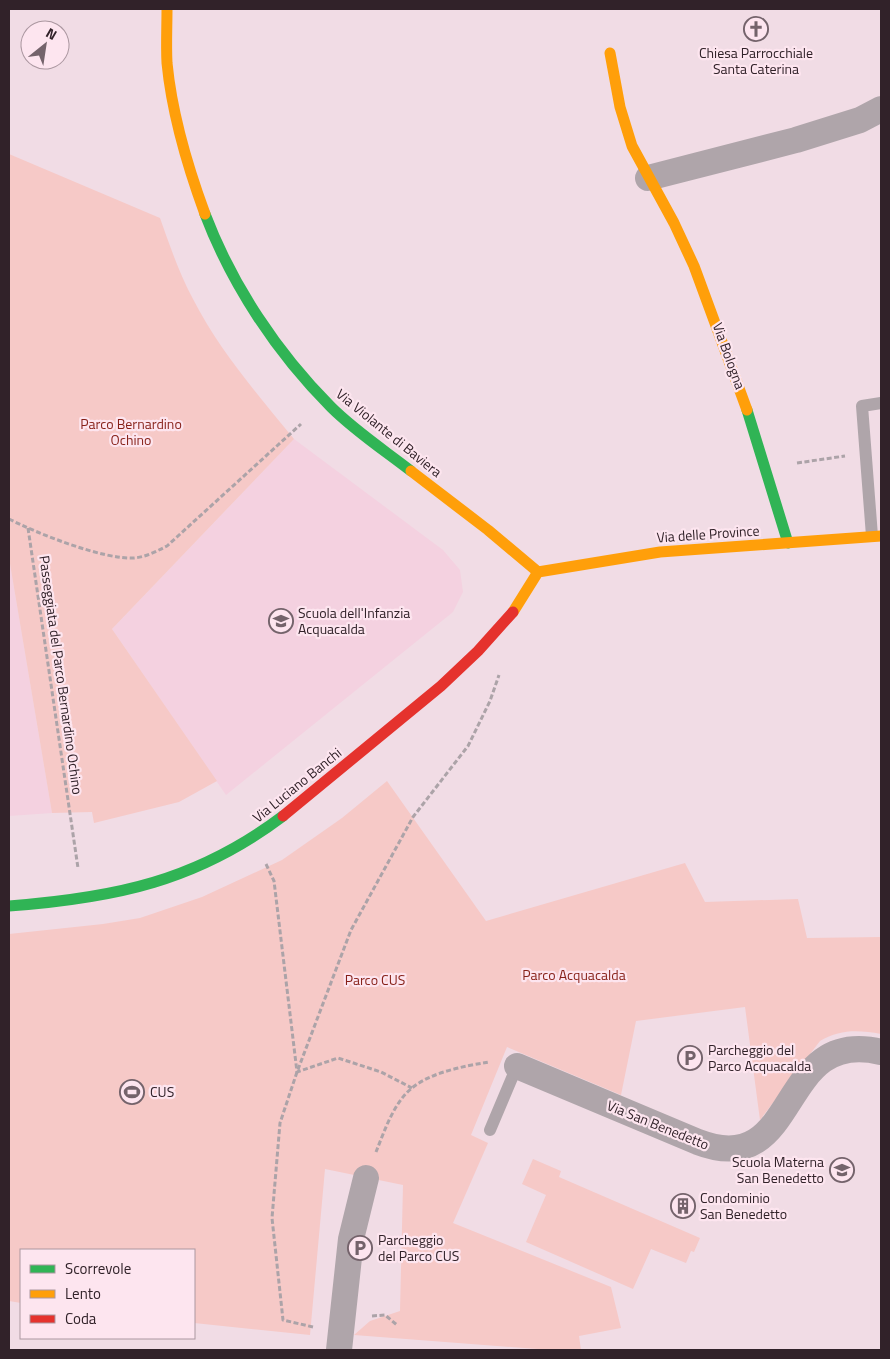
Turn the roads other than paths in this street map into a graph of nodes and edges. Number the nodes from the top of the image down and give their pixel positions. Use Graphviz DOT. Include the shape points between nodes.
graph roads {
  1 [pos="162,11"];
  2 [pos="610,53"];
  3 [pos="881,109"];
  4 [pos="648,178"];
  5 [pos="881,402"];
  6 [pos="877,536"];
  7 [pos="788,542"];
  8 [pos="538,572"];
  9 [pos="9,906"];
  10 [pos="881,1052"];
  11 [pos="517,1066"];
  12 [pos="490,1130"];
  13 [pos="366,1178"];
  14 [pos="339,1350"];
  1 -- 8 [label="street, Via Violante di Baviera" via="172,95 191,173 221,252 256,313 295,368 331,407"];
  2 -- 4 [label="street, Via Bologna" via="621,113"];
  3 -- 4 [label="street" via="860,120 796,140"];
  4 -- 7 [label="street, Via Bologna" via="693,264 714,316 758,439"];
  5 -- 6 [label="lane" via="862,406"];
  6 -- 7 [label="street, Via delle Province"];
  7 -- 8 [label="street, Via delle Province" via="643,554"];
  8 -- 9 [label="street, Via Luciano Banchi" via="512,613 469,659 308,798 257,836 203,865 153,884 84,900"];
  10 -- 11 [label="street, Via San Benedetto" via="849,1049 827,1056 810,1070 762,1139 741,1148 729,1149 702,1144"];
  11 -- 12 [label="lane"];
  13 -- 14 [label="street" via="351,1239"];
}
